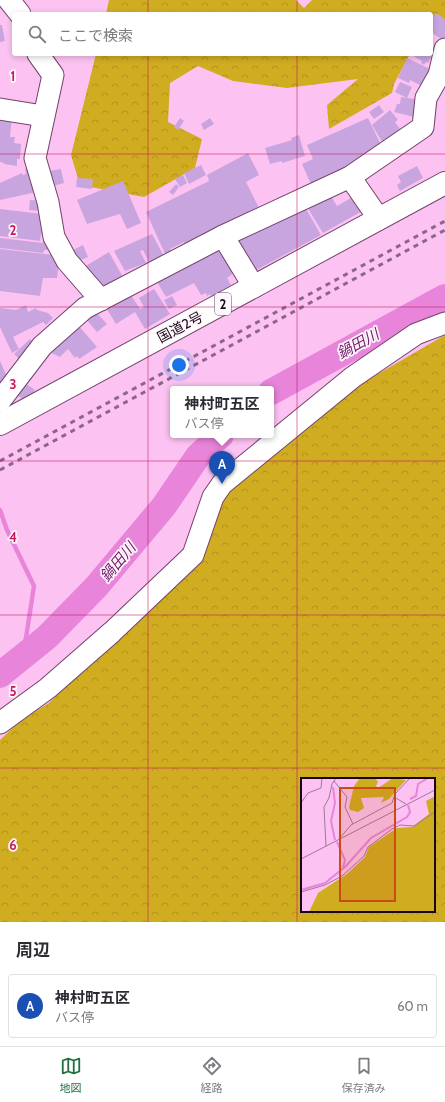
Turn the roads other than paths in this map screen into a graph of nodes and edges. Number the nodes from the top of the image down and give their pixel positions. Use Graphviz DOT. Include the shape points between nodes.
graph roads {
  1 [pos="8,0"];
  2 [pos="18,12"];
  3 [pos="445,49"];
  4 [pos="39,56"];
  5 [pos="442,77"];
  6 [pos="0,109"];
  7 [pos="43,116"];
  8 [pos="350,177"];
  9 [pos="445,183"];
  10 [pos="379,219"];
  11 [pos="223,236"];
  12 [pos="254,287"];
  13 [pos="101,300"];
  14 [pos="445,323"];
  15 [pos="0,401"];
  16 [pos="0,424"];
  17 [pos="0,723"];
  1 -- 2 [label="street"];
  3 -- 5 [label="street"];
  4 -- 7 [label="street" via="53,75"];
  5 -- 8 [label="street" via="426,98 423,127"];
  6 -- 7 [label="street"];
  7 -- 13 [label="street" via="35,158 48,202 54,237 67,261"];
  8 -- 10 [label="street"];
  8 -- 11 [label="street"];
  9 -- 10 [label="highway, 国道2号 / 2"];
  10 -- 12 [label="highway, 国道2号 / 2"];
  11 -- 12 [label="street"];
  11 -- 13 [label="street"];
  12 -- 16 [label="highway, 国道2号 / 2"];
  13 -- 15 [label="street" via="85,308 42,346"];
  14 -- 17 [label="street" via="416,334 352,377 222,484 213,497 193,555 48,688"];
}
